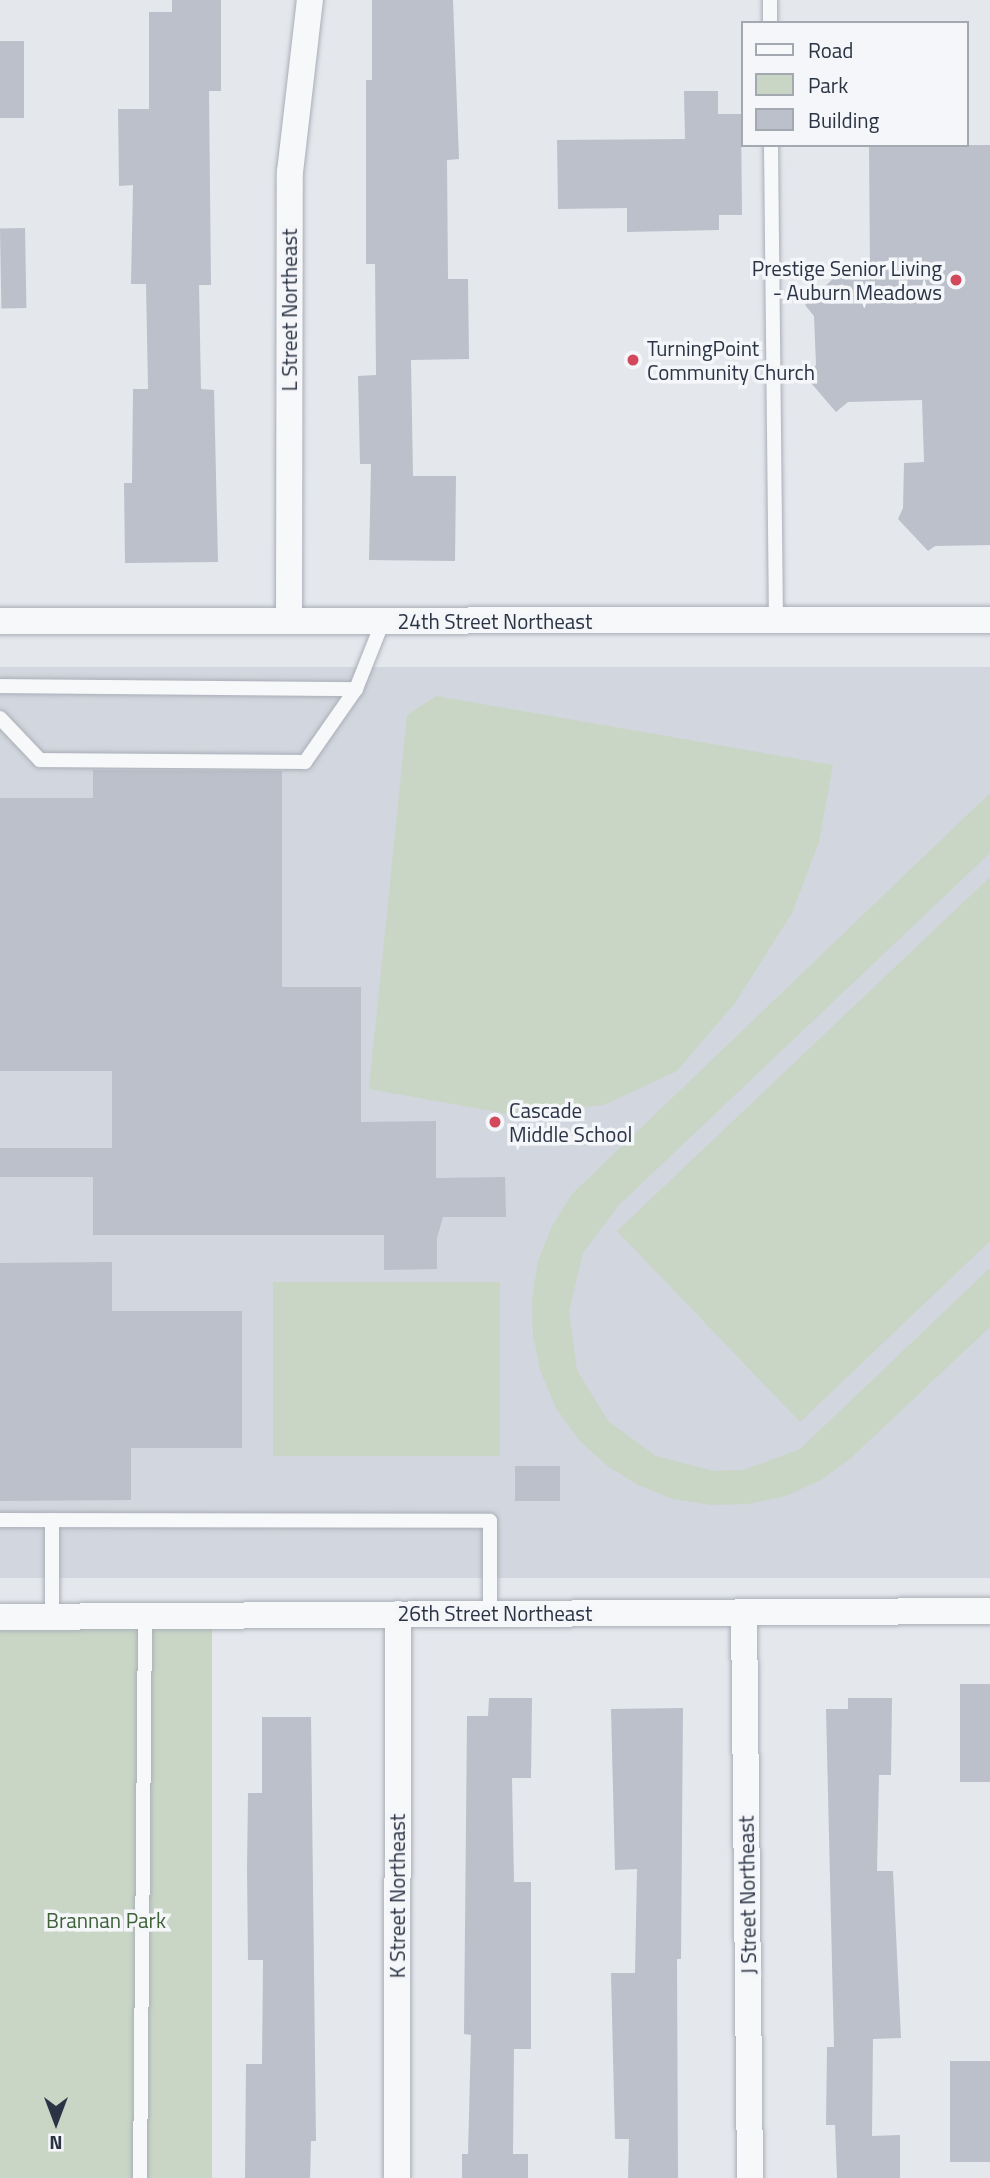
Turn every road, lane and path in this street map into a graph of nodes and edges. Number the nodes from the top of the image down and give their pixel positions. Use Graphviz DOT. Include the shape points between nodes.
graph roads {
  1 [pos="310,0"];
  2 [pos="770,0"];
  3 [pos="770,21"];
  4 [pos="771,147"];
  5 [pos="776,620"];
  6 [pos="990,620"];
  7 [pos="0,621"];
  8 [pos="289,621"];
  9 [pos="383,621"];
  10 [pos="0,686"];
  11 [pos="356,688"];
  12 [pos="0,718"];
  13 [pos="0,1520"];
  14 [pos="52,1520"];
  15 [pos="990,1611"];
  16 [pos="744,1612"];
  17 [pos="490,1613"];
  18 [pos="398,1614"];
  19 [pos="0,1617"];
  20 [pos="52,1617"];
  21 [pos="145,1617"];
  22 [pos="140,2178"];
  23 [pos="397,2178"];
  24 [pos="750,2178"];
  1 -- 8 [label="street, L Street Northeast" via="290,172"];
  2 -- 3 [label="lane"];
  4 -- 5 [label="lane"];
  5 -- 6 [label="street, 24th Street Northeast"];
  5 -- 9 [label="street, 24th Street Northeast"];
  7 -- 8 [label="street, 24th Street Northeast"];
  8 -- 9 [label="street, 24th Street Northeast"];
  9 -- 11 [label="lane"];
  10 -- 11 [label="lane"];
  11 -- 12 [label="lane" via="305,762 40,760"];
  13 -- 14 [label="lane"];
  14 -- 17 [label="lane" via="490,1521"];
  14 -- 20 [label="lane"];
  15 -- 16 [label="street, 26th Street Northeast"];
  16 -- 17 [label="street, 26th Street Northeast"];
  16 -- 24 [label="street, J Street Northeast"];
  17 -- 18 [label="street, 26th Street Northeast"];
  18 -- 21 [label="street, 26th Street Northeast"];
  18 -- 23 [label="street, K Street Northeast"];
  19 -- 20 [label="street, 26th Street Northeast"];
  20 -- 21 [label="street, 26th Street Northeast"];
  21 -- 22 [label="lane"];
}
